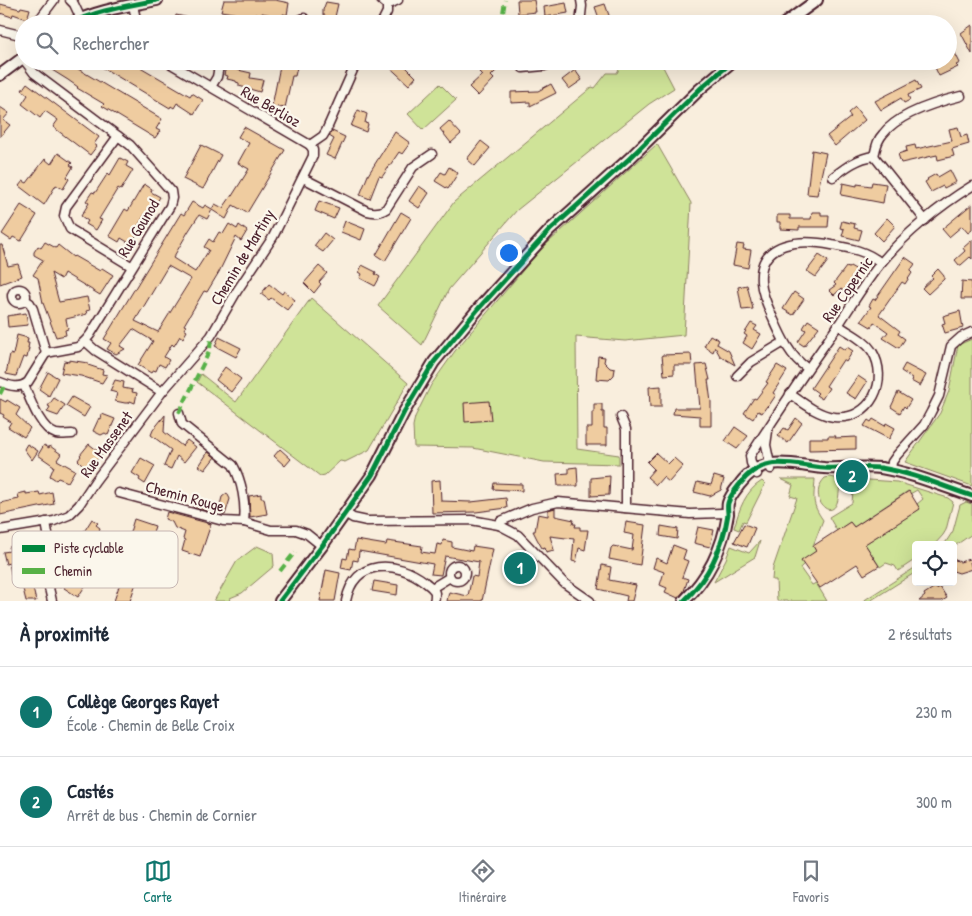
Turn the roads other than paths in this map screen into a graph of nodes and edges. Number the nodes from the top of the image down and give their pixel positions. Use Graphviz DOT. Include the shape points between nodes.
graph roads {
  1 [pos="54,0"];
  2 [pos="70,0"];
  3 [pos="157,0"];
  4 [pos="398,0"];
  5 [pos="581,0"];
  6 [pos="817,0"];
  7 [pos="384,3"];
  8 [pos="133,4"];
  9 [pos="43,15"];
  10 [pos="80,15"];
  11 [pos="91,15"];
  12 [pos="135,15"];
  13 [pos="386,15"];
  14 [pos="581,15"];
  15 [pos="796,15"];
  16 [pos="0,30"];
  17 [pos="15,34"];
  18 [pos="15,65"];
  19 [pos="32,70"];
  20 [pos="182,70"];
  21 [pos="218,70"];
  22 [pos="353,70"];
  23 [pos="723,70"];
  24 [pos="0,76"];
  25 [pos="211,87"];
  26 [pos="961,96"];
  27 [pos="118,136"];
  28 [pos="310,145"];
  29 [pos="432,154"];
  30 [pos="874,156"];
  31 [pos="833,176"];
  32 [pos="303,178"];
  33 [pos="972,186"];
  34 [pos="925,220"];
  35 [pos="881,263"];
  36 [pos="131,266"];
  37 [pos="25,300"];
  38 [pos="838,325"];
  39 [pos="972,332"];
  40 [pos="211,336"];
  41 [pos="85,341"];
  42 [pos="784,342"];
  43 [pos="46,353"];
  44 [pos="807,368"];
  45 [pos="738,376"];
  46 [pos="0,382"];
  47 [pos="24,385"];
  48 [pos="162,392"];
  49 [pos="790,394"];
  50 [pos="179,413"];
  51 [pos="621,418"];
  52 [pos="768,429"];
  53 [pos="72,434"];
  54 [pos="770,466"];
  55 [pos="891,470"];
  56 [pos="755,472"];
  57 [pos="118,493"];
  58 [pos="972,496"];
  59 [pos="626,508"];
  60 [pos="345,513"];
  61 [pos="728,514"];
  62 [pos="46,522"];
  63 [pos="244,522"];
  64 [pos="499,525"];
  65 [pos="0,530"];
  66 [pos="48,531"];
  67 [pos="322,546"];
  68 [pos="450,577"];
  69 [pos="49,588"];
  70 [pos="432,588"];
  71 [pos="52,601"];
  72 [pos="280,601"];
  73 [pos="346,601"];
  74 [pos="434,601"];
  75 [pos="590,601"];
  76 [pos="684,601"];
  1 -- 9 [label="street"];
  2 -- 10 [label="street"];
  3 -- 8 [label="street"];
  4 -- 7 [label="street"];
  5 -- 14 [label="street"];
  6 -- 15 [label="street"];
  7 -- 13 [label="street"];
  8 -- 11 [label="street"];
  8 -- 12 [label="street"];
  16 -- 17 [label="street"];
  18 -- 24 [label="street"];
  19 -- 27 [label="street, Rue Gounod"];
  20 -- 25 [label="street, Rue Berlioz"];
  21 -- 25 [label="street"];
  22 -- 28 [label="street" via="326,131"];
  23 -- 60 [label="street" via="550,230 479,308 434,362 372,476"];
  25 -- 28 [label="street, Rue Berlioz"];
  26 -- 30 [label="street" via="936,102 894,124 878,140"];
  27 -- 36 [label="street, Rue Gounod" via="146,162 171,191 172,198"];
  27 -- 36 [label="street" via="66,207 64,216 70,229"];
  28 -- 32 [label="street, Chemin de Martiny" via="313,156"];
  29 -- 32 [label="street" via="413,167 382,212 367,211"];
  30 -- 31 [label="street" via="850,164"];
  30 -- 34 [label="street"];
  32 -- 40 [label="street, Chemin de Martiny" via="274,237"];
  33 -- 34 [label="street, Rue Copernic"];
  34 -- 35 [label="street, Rue Copernic"];
  35 -- 38 [label="street, Rue Copernic"];
  35 -- 42 [label="street" via="872,255 818,242 784,245 773,251 761,270 761,282 763,296"];
  36 -- 41 [label="street, Rue Gounod"];
  37 -- 43 [label="street" via="33,310"];
  38 -- 44 [label="street, Rue Copernic"];
  38 -- 49 [label="street" via="861,340 877,362 879,383 868,406 846,417 833,417 822,414"];
  39 -- 55 [label="street" via="951,346 939,396 924,425 892,462"];
  40 -- 48 [label="street, Rue Massenet"];
  41 -- 43 [label="street" via="78,347"];
  41 -- 48 [label="street" via="94,350"];
  42 -- 44 [label="street" via="798,362"];
  42 -- 45 [label="street" via="751,362"];
  43 -- 47 [label="street"];
  44 -- 49 [label="street, Rue Copernic"];
  46 -- 47 [label="street"];
  47 -- 53 [label="street" via="42,423 55,434"];
  48 -- 62 [label="street, Rue Massenet" via="80,505 69,515"];
  49 -- 52 [label="street, Rue Copernic"];
  50 -- 63 [label="street" via="182,424 233,465 244,499"];
  51 -- 59 [label="street" via="626,428"];
  52 -- 54 [label="street" via="766,445"];
  52 -- 56 [label="street, Rue Copernic" via="750,456"];
  54 -- 55 [label="street" via="804,470"];
  54 -- 56 [label="street"];
  55 -- 58 [label="street"];
  56 -- 61 [label="street"];
  57 -- 63 [label="street, Chemin Rouge" via="223,521"];
  59 -- 61 [label="street"];
  59 -- 64 [label="street" via="549,503 516,514"];
  60 -- 64 [label="street" via="367,521 471,520"];
  60 -- 67 [label="street"];
  61 -- 76 [label="street" via="715,558"];
  62 -- 65 [label="street, Rue Massenet"];
  62 -- 66 [label="street"];
  63 -- 67 [label="street, Chemin Rouge" via="271,530 296,530"];
  64 -- 75 [label="street" via="518,536 564,584"];
  67 -- 72 [label="street"];
  68 -- 70 [label="street"];
  69 -- 71 [label="street"];
  70 -- 73 [label="street" via="410,572 384,566 372,568 354,580"];
  70 -- 74 [label="street"];
}
